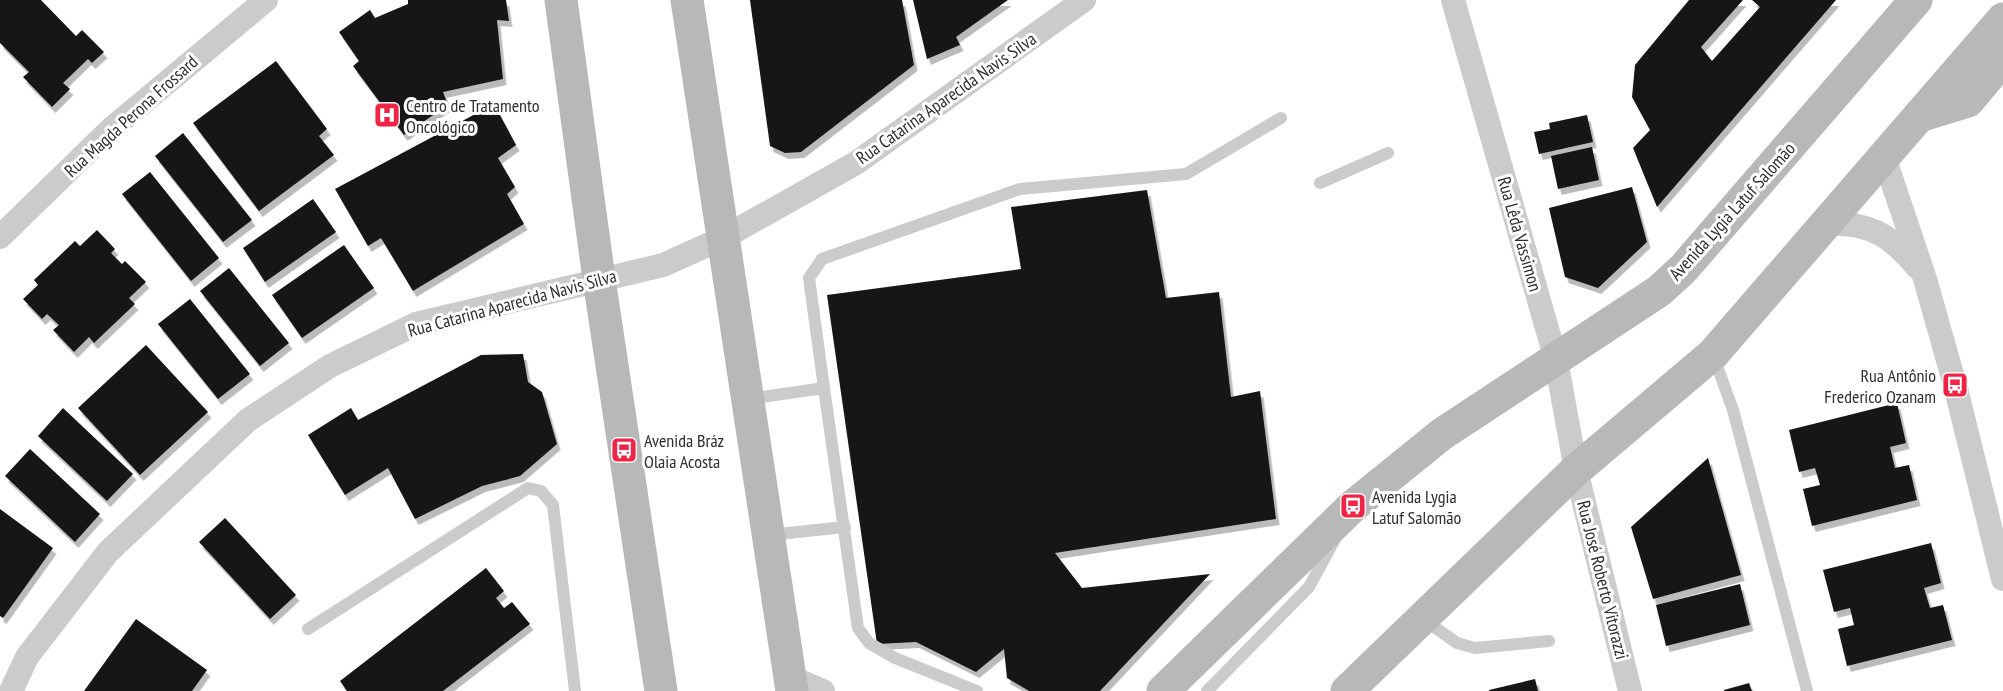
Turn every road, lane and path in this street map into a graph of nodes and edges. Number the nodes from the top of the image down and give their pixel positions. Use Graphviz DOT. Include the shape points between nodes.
graph roads {
  1 [pos="266,0"];
  2 [pos="561,0"];
  3 [pos="687,0"];
  4 [pos="1084,0"];
  5 [pos="1453,0"];
  6 [pos="1916,0"];
  7 [pos="2003,19"];
  8 [pos="2003,59"];
  9 [pos="1919,116"];
  10 [pos="1281,118"];
  11 [pos="1388,153"];
  12 [pos="1884,157"];
  13 [pos="1320,183"];
  14 [pos="1826,224"];
  15 [pos="0,237"];
  16 [pos="721,239"];
  17 [pos="599,279"];
  18 [pos="1926,279"];
  19 [pos="1713,354"];
  20 [pos="1556,360"];
  21 [pos="824,388"];
  22 [pos="746,400"];
  23 [pos="1576,470"];
  24 [pos="1353,506"];
  25 [pos="845,527"];
  26 [pos="769,535"];
  27 [pos="2003,579"];
  28 [pos="1422,618"];
  29 [pos="308,629"];
  30 [pos="1549,641"];
  31 [pos="791,684"];
  32 [pos="11,691"];
  33 [pos="575,691"];
  34 [pos="661,691"];
  35 [pos="823,691"];
  36 [pos="977,691"];
  37 [pos="1163,691"];
  38 [pos="1207,691"];
  39 [pos="1347,691"];
  40 [pos="1630,691"];
  41 [pos="1806,691"];
  1 -- 15 [label="street, Rua Magda Perona Frossard" via="111,129"];
  2 -- 17 [label="main road"];
  3 -- 16 [label="main road"];
  4 -- 16 [label="street, Rua Catarina Aparecida Navis Silva" via="856,163"];
  5 -- 20 [label="street, Rua Lêda Vassimon"];
  6 -- 20 [label="main road, Avenida Lygia Latuf Salomão" via="1683,268 1659,291"];
  7 -- 9 [label="main road"];
  8 -- 9 [label="main road" via="1968,101"];
  9 -- 12 [label="main road"];
  10 -- 21 [label="lane" via="1186,174 1020,189 822,258 809,278"];
  11 -- 13 [label="lane"];
  12 -- 14 [label="main road"];
  12 -- 18 [label="street"];
  14 -- 18 [label="street" via="1852,223 1876,231 1899,245"];
  14 -- 19 [label="main road"];
  16 -- 17 [label="street, Rua Catarina Aparecida Navis Silva" via="663,265"];
  16 -- 22 [label="main road"];
  17 -- 32 [label="street, Rua Catarina Aparecida Navis Silva" via="416,324 330,366 248,420 108,552 27,657"];
  17 -- 34 [label="main road"];
  18 -- 27 [label="street"];
  19 -- 23 [label="main road"];
  19 -- 41 [label="lane" via="1733,410"];
  20 -- 23 [label="street, Rua Lêda Vassimon"];
  20 -- 24 [label="main road, Avenida Lygia Latuf Salomão" via="1442,434"];
  21 -- 22 [label="lane"];
  21 -- 25 [label="lane"];
  22 -- 26 [label="main road"];
  23 -- 28 [label="main road"];
  23 -- 40 [label="street, Rua José Roberto Vitorazzi"];
  24 -- 37 [label="main road, Avenida Lygia Latuf Salomão"];
  24 -- 38 [label="lane" via="1309,587"];
  25 -- 26 [label="lane"];
  25 -- 36 [label="lane" via="858,628 869,643 895,658"];
  26 -- 31 [label="main road"];
  28 -- 30 [label="lane" via="1457,643 1475,648"];
  28 -- 39 [label="main road"];
  29 -- 33 [label="lane" via="528,488 541,491 553,505"];
  31 -- 35 [label="street"];
}
